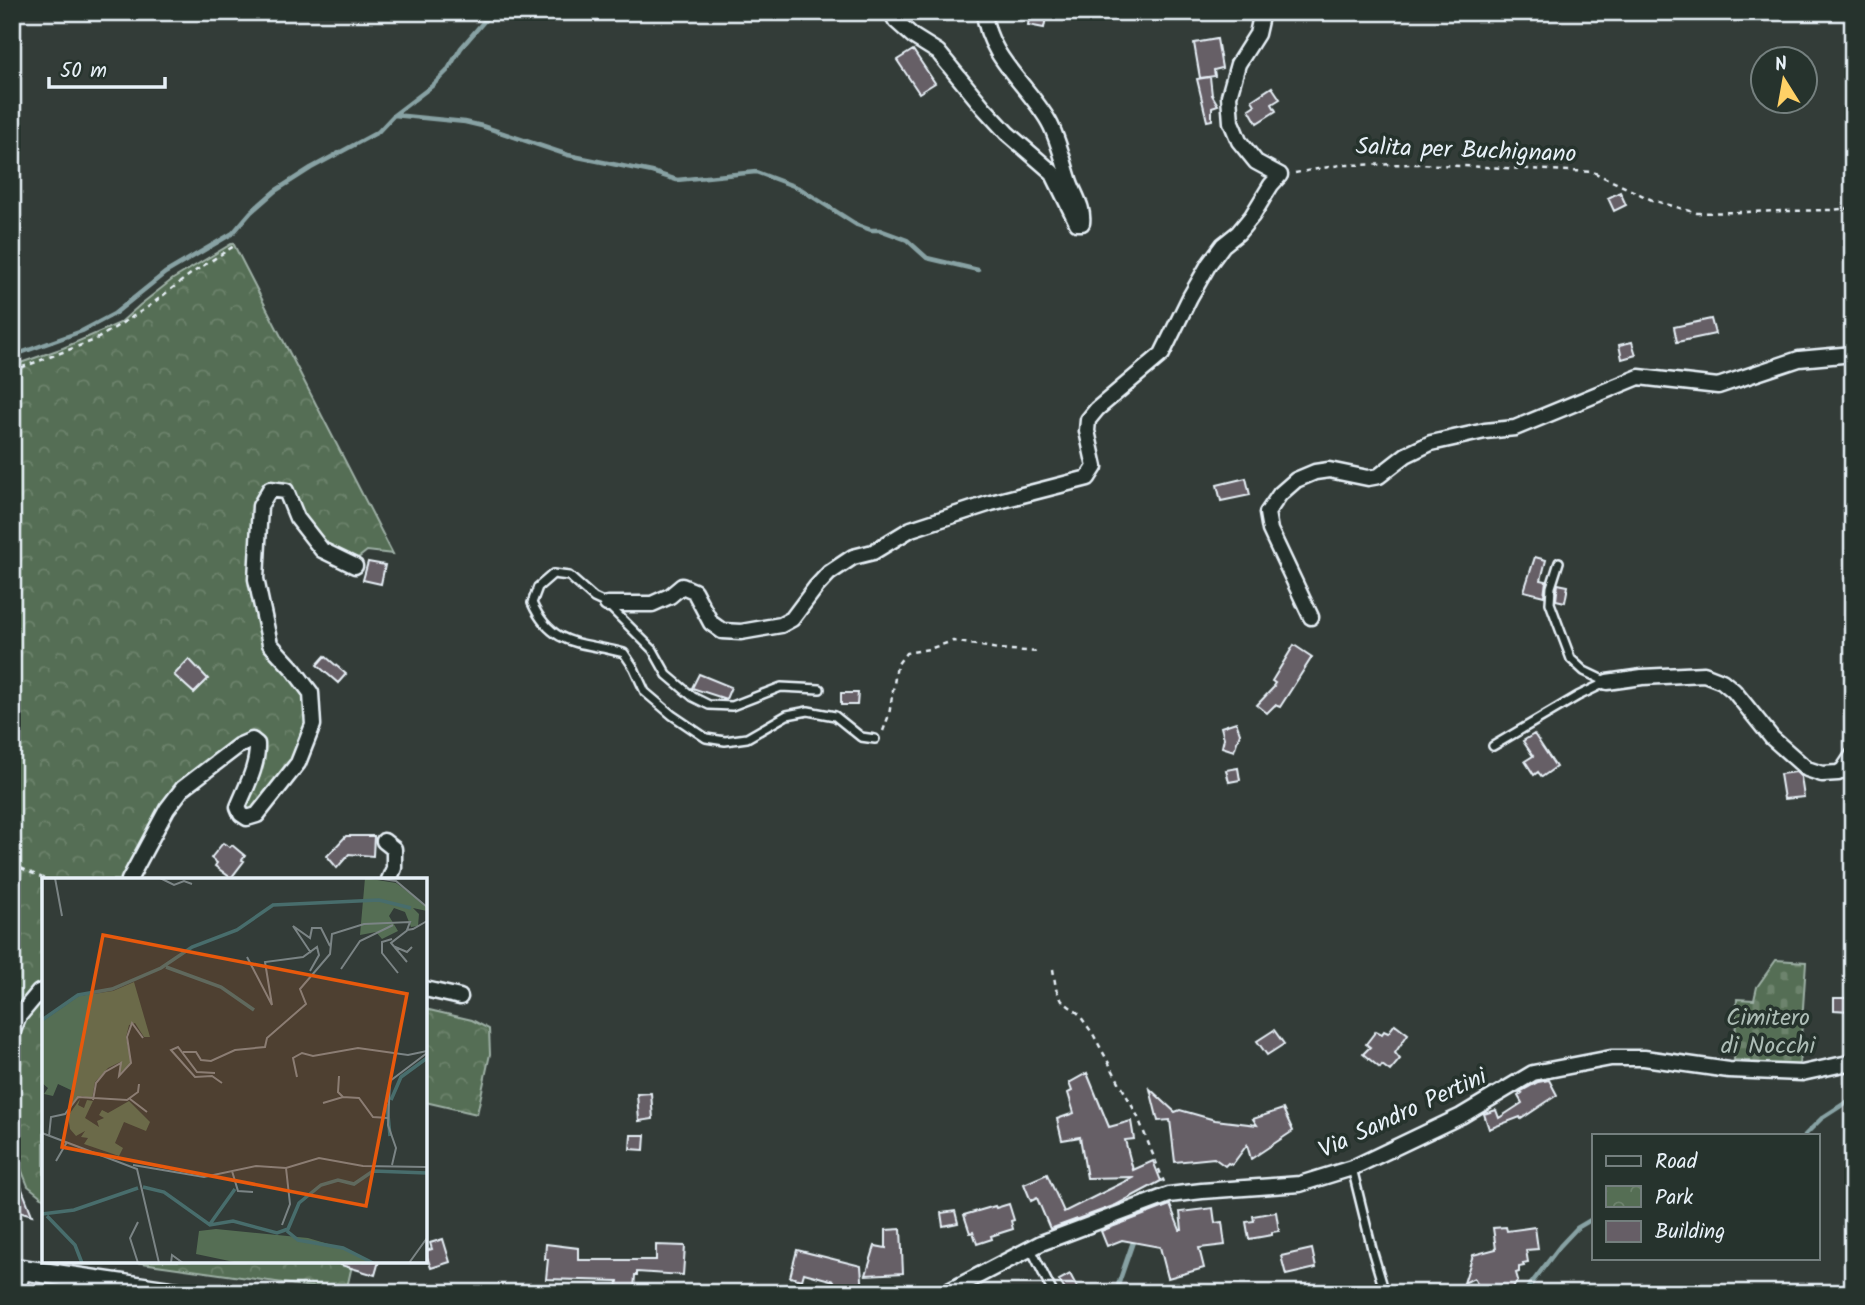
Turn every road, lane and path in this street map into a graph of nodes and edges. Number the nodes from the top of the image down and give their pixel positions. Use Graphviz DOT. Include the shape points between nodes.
graph roads {
  1 [pos="891,12"];
  2 [pos="984,12"];
  3 [pos="1252,12"];
  4 [pos="1262,12"];
  5 [pos="1257,34"];
  6 [pos="1280,175"];
  7 [pos="1853,208"];
  8 [pos="234,246"];
  9 [pos="1853,354"];
  10 [pos="12,371"];
  11 [pos="1559,562"];
  12 [pos="355,566"];
  13 [pos="607,604"];
  14 [pos="1311,617"];
  15 [pos="1038,652"];
  16 [pos="1607,682"];
  17 [pos="820,689"];
  18 [pos="875,739"];
  19 [pos="1493,746"];
  20 [pos="1853,755"];
  21 [pos="384,841"];
  22 [pos="12,864"];
  23 [pos="43,878"];
  24 [pos="130,878"];
  25 [pos="390,878"];
  26 [pos="1053,970"];
  27 [pos="427,989"];
  28 [pos="42,991"];
  29 [pos="460,997"];
  30 [pos="12,1033"];
  31 [pos="1853,1062"];
  32 [pos="1352,1168"];
  33 [pos="1169,1195"];
  34 [pos="1031,1249"];
  35 [pos="18,1268"];
  36 [pos="16,1293"];
  37 [pos="181,1293"];
  38 [pos="945,1293"];
  39 [pos="1053,1293"];
  40 [pos="1385,1293"];
  1 -- 2 [label="street" via="914,37 938,52 1007,133 1052,172 1077,223 1082,223 1082,209 1051,124 997,51"];
  3 -- 5 [label="street"];
  4 -- 5 [label="street"];
  5 -- 6 [label="street" via="1238,64 1229,96 1231,122 1255,162"];
  6 -- 7 [label="path, Salita per Buchignano" via="1340,165 1418,164 1593,173 1652,200 1698,213"];
  6 -- 13 [label="street" via="1252,216 1209,264 1162,354 1088,420 1095,467 1088,478 911,528 829,573 792,619 781,625 722,631 711,623 694,591 682,586 652,604"];
  8 -- 10 [label="path" via="95,340"];
  9 -- 14 [label="street" via="1799,359 1718,386 1639,377 1515,428 1432,443 1406,455 1379,476 1329,470 1296,480 1267,513 1270,530"];
  11 -- 16 [label="lane" via="1550,603 1571,659"];
  12 -- 24 [label="street" via="322,550 297,518 286,491 270,489 260,506 256,579 270,643 311,693 313,725 299,763 257,816 247,818 238,807 258,752 252,740 192,780 167,809"];
  13 -- 17 [label="lane" via="653,650 667,676 709,705 732,706 781,687"];
  13 -- 18 [label="lane" via="569,576 552,574 538,587 532,603 539,618 569,642 624,653 645,692 706,738 747,738 787,715 808,711 835,716 861,737"];
  15 -- 18 [label="path" via="953,642 906,653 897,666 884,730"];
  16 -- 19 [label="lane"];
  16 -- 20 [label="street" via="1704,674 1734,691 1772,738 1807,769 1838,773"];
  21 -- 25 [label="street" via="394,849"];
  22 -- 23 [label="path"];
  26 -- 33 [label="path" via="1062,1001 1093,1034 1137,1115"];
  27 -- 29 [label="street"];
  28 -- 30 [label="street" via="19,1016"];
  31 -- 32 [label="street, Via Sandro Pertini" via="1802,1073 1611,1058 1534,1073"];
  32 -- 33 [label="street, Via Sandro Pertini" via="1300,1184"];
  32 -- 40 [label="lane"];
  33 -- 34 [label="street, Via Sandro Pertini"];
  34 -- 38 [label="street, Via Sandro Pertini"];
  34 -- 39 [label="lane"];
  35 -- 36 [label="street"];
  35 -- 37 [label="main road"];
}
